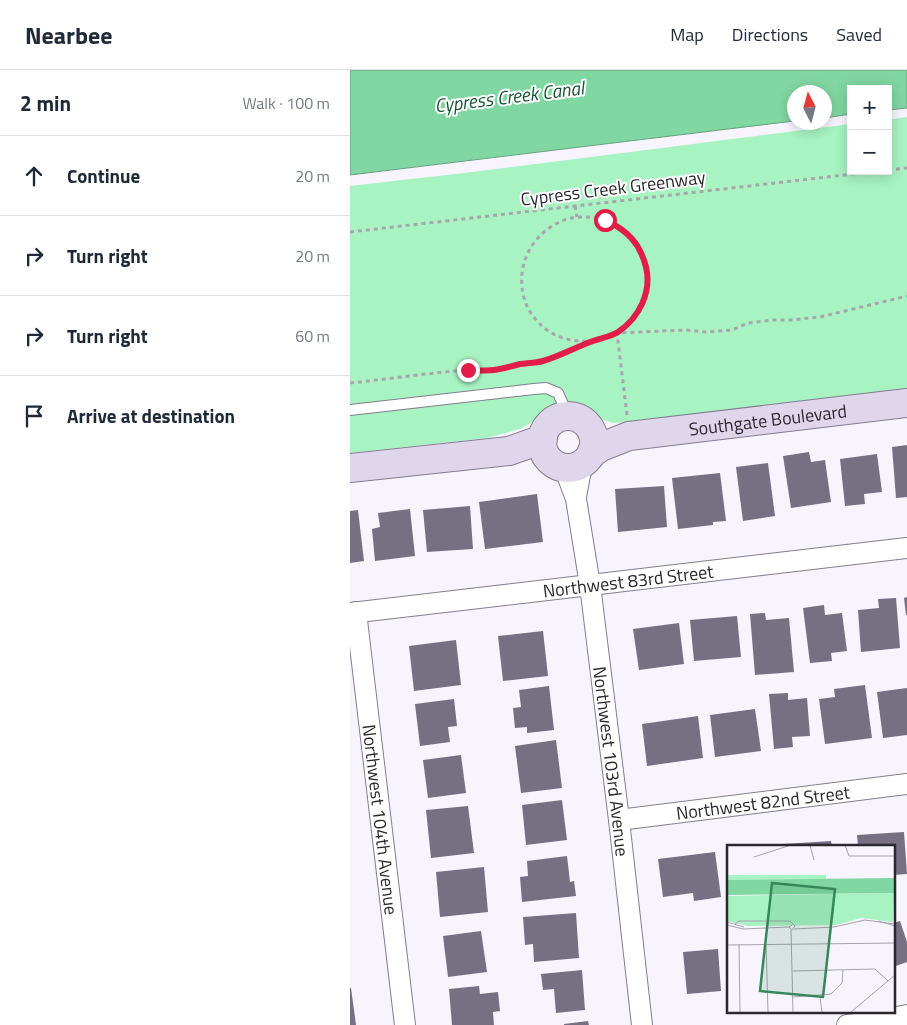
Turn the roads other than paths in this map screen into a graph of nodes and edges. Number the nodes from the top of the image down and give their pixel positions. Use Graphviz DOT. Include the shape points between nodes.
graph roads {
  1 [pos="907,403"];
  2 [pos="350,410"];
  3 [pos="578,420"];
  4 [pos="628,429"];
  5 [pos="566,457"];
  6 [pos="350,468"];
  7 [pos="907,548"];
  8 [pos="590,585"];
  9 [pos="353,613"];
  10 [pos="907,784"];
  11 [pos="619,820"];
  12 [pos="907,1015"];
  13 [pos="874,1024"];
  14 [pos="405,1025"];
  15 [pos="642,1025"];
  16 [pos="847,1025"];
  1 -- 4 [label="street, Southgate Boulevard"];
  2 -- 3 [label="lane" via="546,388 558,393"];
  3 -- 4 [label="street, Southgate Boulevard" via="607,433"];
  3 -- 5 [label="street" via="592,431 594,446"];
  3 -- 5 [label="street" via="561,417 544,431"];
  4 -- 5 [label="street, Southgate Boulevard" via="601,447"];
  5 -- 6 [label="street, Southgate Boulevard" via="510,451"];
  5 -- 8 [label="street, Northwest 103rd Avenue"];
  7 -- 8 [label="street, Northwest 83rd Street"];
  8 -- 9 [label="street, Northwest 83rd Street"];
  8 -- 11 [label="street, Northwest 103rd Avenue"];
  9 -- 14 [label="street, Northwest 104th Avenue"];
  10 -- 11 [label="street, Northwest 82nd Street"];
  11 -- 15 [label="street, Northwest 103rd Avenue"];
  12 -- 13 [label="street"];
  13 -- 16 [label="street"];
}
